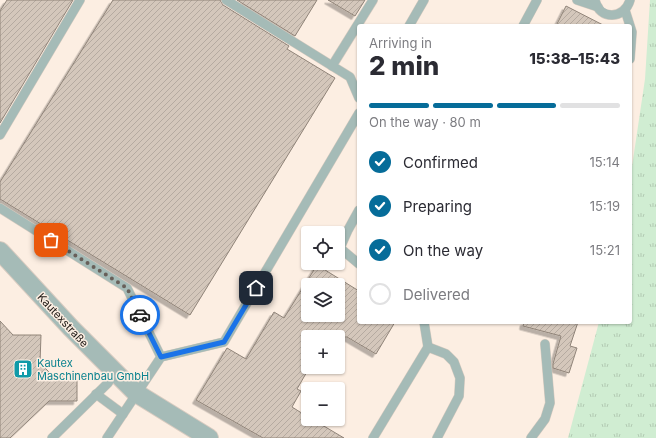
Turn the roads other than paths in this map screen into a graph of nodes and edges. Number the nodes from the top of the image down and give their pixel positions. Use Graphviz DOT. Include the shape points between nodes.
graph roads {
  1 [pos="80,0"];
  2 [pos="226,0"];
  3 [pos="373,0"];
  4 [pos="424,0"];
  5 [pos="537,0"];
  6 [pos="577,0"];
  7 [pos="630,0"];
  8 [pos="596,4"];
  9 [pos="625,10"];
  10 [pos="358,24"];
  11 [pos="410,24"];
  12 [pos="524,24"];
  13 [pos="629,24"];
  14 [pos="357,26"];
  15 [pos="332,66"];
  16 [pos="357,93"];
  17 [pos="357,117"];
  18 [pos="0,135"];
  19 [pos="0,208"];
  20 [pos="357,214"];
  21 [pos="0,251"];
  22 [pos="357,262"];
  23 [pos="424,324"];
  24 [pos="545,344"];
  25 [pos="428,347"];
  26 [pos="161,357"];
  27 [pos="114,373"];
  28 [pos="96,394"];
  29 [pos="136,394"];
  30 [pos="123,414"];
  31 [pos="52,438"];
  32 [pos="107,438"];
  33 [pos="209,438"];
  34 [pos="373,438"];
  35 [pos="437,438"];
  36 [pos="531,438"];
  1 -- 18 [label="lane"];
  2 -- 15 [label="lane"];
  3 -- 10 [label="lane"];
  4 -- 11 [label="lane"];
  5 -- 12 [label="lane"];
  6 -- 8 [label="lane"];
  7 -- 9 [label="lane"];
  8 -- 9 [label="lane" via="602,12 612,15 618,15"];
  9 -- 13 [label="lane"];
  14 -- 15 [label="lane"];
  15 -- 16 [label="lane" via="350,77"];
  17 -- 26 [label="lane" via="224,342"];
  19 -- 26 [label="lane" via="127,288"];
  20 -- 22 [label="lane" via="340,248"];
  21 -- 27 [label="street, Kautexstraße"];
  23 -- 25 [label="lane"];
  24 -- 36 [label="lane" via="550,403 545,419"];
  25 -- 34 [label="lane"];
  25 -- 35 [label="lane" via="446,354 454,362 460,378 459,396"];
  26 -- 29 [label="lane"];
  27 -- 28 [label="lane"];
  27 -- 29 [label="street, Kautexstraße"];
  28 -- 30 [label="lane"];
  28 -- 31 [label="lane"];
  29 -- 30 [label="lane"];
  29 -- 33 [label="street, Kautexstraße"];
  30 -- 32 [label="lane"];
}
